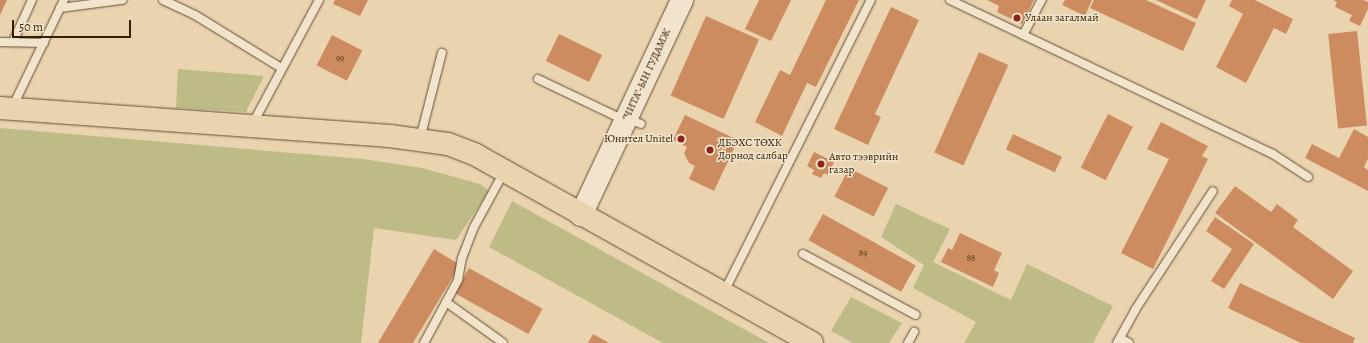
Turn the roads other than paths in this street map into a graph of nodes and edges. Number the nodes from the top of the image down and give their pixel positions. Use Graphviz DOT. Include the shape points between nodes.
graph roads {
  1 [pos="32,0"];
  2 [pos="122,0"];
  3 [pos="163,0"];
  4 [pos="319,0"];
  5 [pos="682,0"];
  6 [pos="871,0"];
  7 [pos="950,0"];
  8 [pos="1042,0"];
  9 [pos="62,4"];
  10 [pos="1023,36"];
  11 [pos="0,42"];
  12 [pos="13,42"];
  13 [pos="44,43"];
  14 [pos="442,53"];
  15 [pos="281,68"];
  16 [pos="538,80"];
  17 [pos="6,108"];
  18 [pos="631,121"];
  19 [pos="252,126"];
  20 [pos="420,140"];
  21 [pos="504,171"];
  22 [pos="1308,177"];
  23 [pos="1213,191"];
  24 [pos="581,214"];
  25 [pos="803,254"];
  26 [pos="724,294"];
  27 [pos="446,302"];
  28 [pos="916,315"];
  29 [pos="914,332"];
  30 [pos="1119,340"];
  31 [pos="424,343"];
  32 [pos="503,343"];
  33 [pos="812,343"];
  34 [pos="908,343"];
  35 [pos="1129,343"];
  1 -- 12 [label="lane"];
  2 -- 9 [label="lane"];
  3 -- 15 [label="lane" via="195,16"];
  4 -- 15 [label="lane"];
  5 -- 18 [label="main road, \"ЧИТА\"-ЫН ГУДАМЖ"];
  6 -- 26 [label="lane"];
  7 -- 10 [label="lane"];
  8 -- 10 [label="lane"];
  9 -- 13 [label="lane"];
  10 -- 22 [label="lane" via="1273,154"];
  11 -- 12 [label="lane"];
  12 -- 13 [label="lane"];
  13 -- 17 [label="lane"];
  14 -- 20 [label="lane"];
  15 -- 19 [label="lane"];
  16 -- 18 [label="lane"];
  17 -- 19 [label="highway"];
  18 -- 24 [label="main road, \"ЧИТА\"-ЫН ГУДАМЖ"];
  19 -- 20 [label="highway"];
  20 -- 21 [label="highway" via="448,144 476,155"];
  21 -- 24 [label="highway"];
  21 -- 27 [label="lane" via="474,227 462,258 458,280"];
  23 -- 30 [label="lane"];
  24 -- 26 [label="highway"];
  25 -- 28 [label="lane"];
  26 -- 33 [label="highway"];
  27 -- 31 [label="lane"];
  27 -- 32 [label="lane"];
  29 -- 34 [label="lane"];
  30 -- 35 [label="lane"];
}
